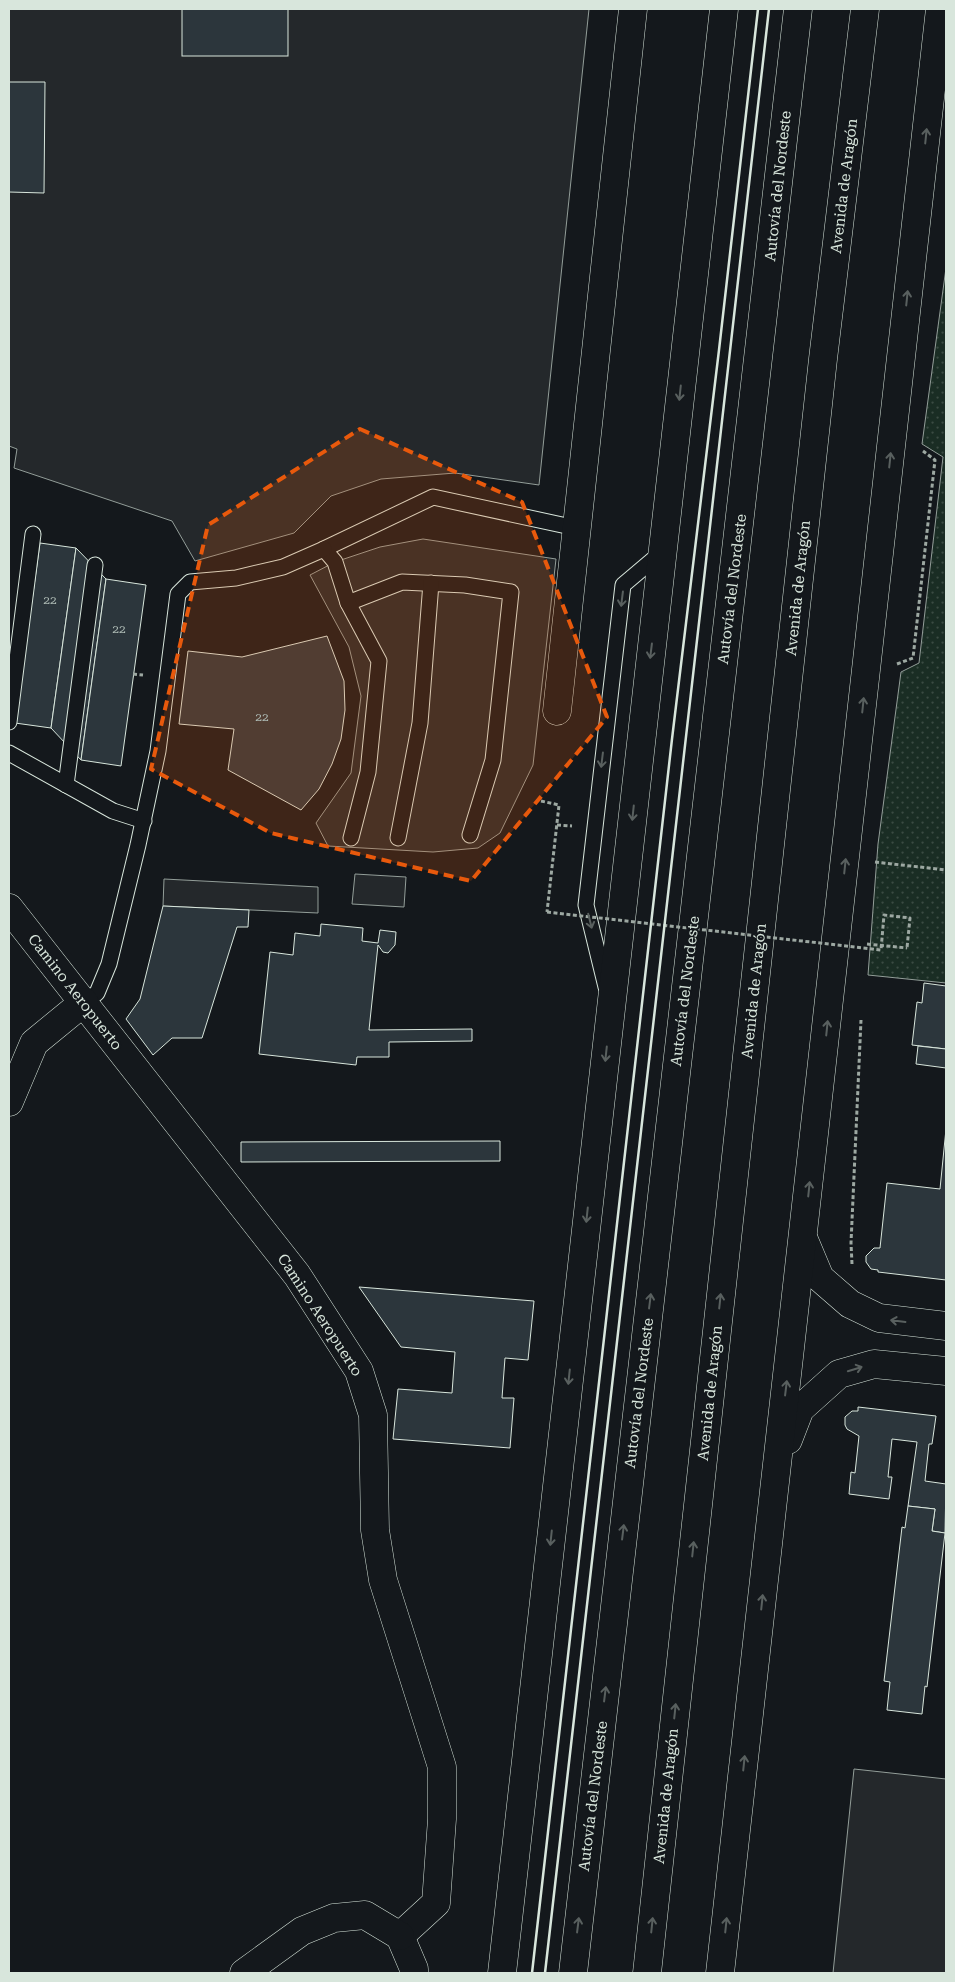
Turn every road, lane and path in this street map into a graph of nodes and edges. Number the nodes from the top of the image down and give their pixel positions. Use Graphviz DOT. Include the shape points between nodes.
graph roads {
  1 [pos="633,9"];
  2 [pos="706,9"];
  3 [pos="724,9"];
  4 [pos="798,9"];
  5 [pos="865,9"];
  6 [pos="940,9"];
  7 [pos="941,36"];
  8 [pos="686,345"];
  9 [pos="576,528"];
  10 [pos="33,534"];
  11 [pos="324,549"];
  12 [pos="663,551"];
  13 [pos="94,565"];
  14 [pos="431,583"];
  15 [pos="348,603"];
  16 [pos="557,711"];
  17 [pos="9,722"];
  18 [pos="9,753"];
  19 [pos="66,785"];
  20 [pos="541,801"];
  21 [pos="144,821"];
  22 [pos="470,835"];
  23 [pos="351,838"];
  24 [pos="398,838"];
  25 [pos="871,862"];
  26 [pos="946,870"];
  27 [pos="9,908"];
  28 [pos="864,943"];
  29 [pos="84,1002"];
  30 [pos="611,1005"];
  31 [pos="9,1102"];
  32 [pos="803,1238"];
  33 [pos="851,1243"];
  34 [pos="858,1271"];
  35 [pos="946,1326"];
  36 [pos="946,1372"];
  37 [pos="776,1472"];
  38 [pos="400,1936"];
  39 [pos="244,1973"];
  40 [pos="414,1973"];
  41 [pos="502,1973"];
  42 [pos="573,1973"];
  43 [pos="647,1973"];
  44 [pos="720,1973"];
  1 -- 9 [label="main road"];
  2 -- 8 [label="main road"];
  3 -- 8 [label="main road"];
  42 -- 4 [label="main road, Autovía del Nordeste, one-way"];
  43 -- 5 [label="main road, Avenida de Aragón, one-way" via="823,359"];
  6 -- 7 [label="main road"];
  32 -- 7 [label="main road, one-way"];
  8 -- 12 [label="main road, one-way"];
  9 -- 11 [label="lane" via="433,496"];
  9 -- 16 [label="main road"];
  10 -- 17 [label="lane"];
  11 -- 15 [label="lane" via="335,562"];
  11 -- 21 [label="lane" via="283,567 236,578 190,582 178,594 158,751"];
  12 -- 30 [label="main road, one-way"];
  12 -- 30 [label="lane, one-way" via="623,585 588,880 586,905"];
  13 -- 19 [label="lane"];
  14 -- 15 [label="lane" via="402,582"];
  14 -- 22 [label="lane" via="511,592 493,760"];
  14 -- 24 [label="lane" via="420,723"];
  15 -- 23 [label="lane" via="379,661 368,772"];
  18 -- 19 [label="lane"];
  19 -- 21 [label="lane" via="113,811"];
  20 -- 28 [label="path, bridge" via="559,805 547,912 881,950 884,915 910,918 906,948"];
  21 -- 29 [label="lane" via="109,964 97,993"];
  25 -- 26 [label="path"];
  27 -- 29 [label="main road, Camino Aeropuerto"];
  29 -- 31 [label="main road" via="34,1043"];
  29 -- 38 [label="main road, Camino Aeropuerto" via="297,1275 359,1371 372,1415 375,1530 383,1580 442,1767 436,1903"];
  30 -- 41 [label="main road, one-way"];
  35 -- 32 [label="main road, one-way" via="879,1318 850,1304 820,1278"];
  37 -- 32 [label="main road, one-way"];
  33 -- 34 [label="path" via="852,1263"];
  37 -- 36 [label="main road, one-way" via="800,1409 839,1374 874,1364"];
  44 -- 37 [label="main road, one-way"];
  38 -- 39 [label="main road" via="366,1915 334,1918 302,1931"];
  38 -- 40 [label="main road"];
}
